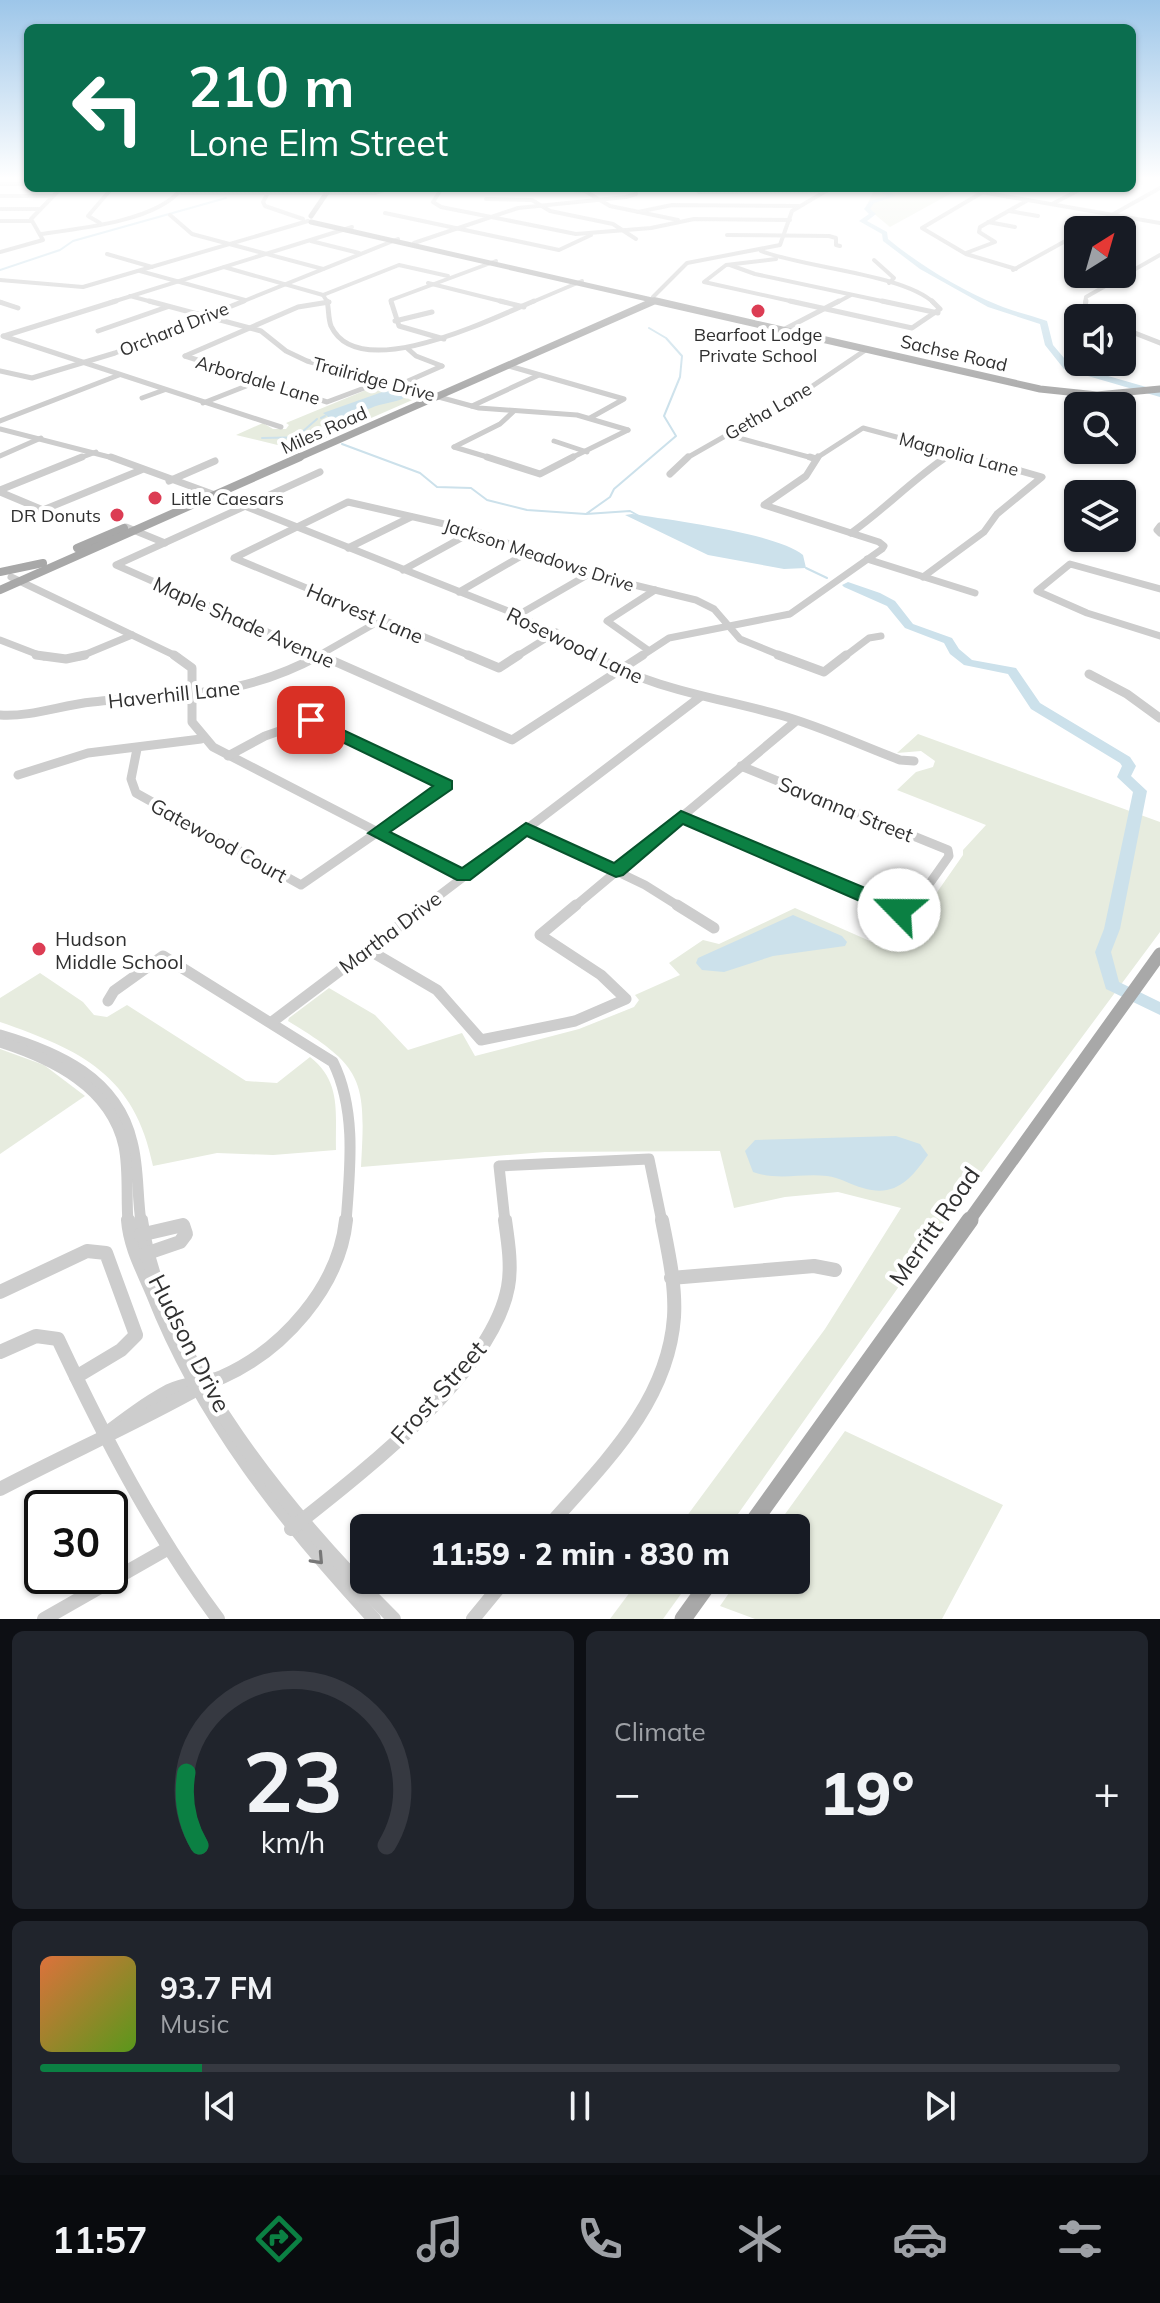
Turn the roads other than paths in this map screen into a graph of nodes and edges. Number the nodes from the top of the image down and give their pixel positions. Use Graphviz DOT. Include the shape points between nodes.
graph roads {
  1 [pos="107,254"];
  2 [pos="195,254"];
  3 [pos="265,254"];
  4 [pos="360,254"];
  5 [pos="458,254"];
  6 [pos="744,254"];
  7 [pos="766,254"];
  8 [pos="968,254"];
  9 [pos="1043,254"];
  10 [pos="1160,255"];
  11 [pos="776,259"];
  12 [pos="874,260"];
  13 [pos="494,262"];
  14 [pos="730,265"];
  15 [pos="152,267"];
  16 [pos="224,267"];
  17 [pos="323,269"];
  18 [pos="139,270"];
  19 [pos="451,277"];
  20 [pos="0,280"];
  21 [pos="178,281"];
  22 [pos="580,282"];
  23 [pos="428,283"];
  24 [pos="889,283"];
  25 [pos="286,284"];
  26 [pos="323,295"];
  27 [pos="851,295"];
  28 [pos="130,296"];
  29 [pos="654,299"];
  30 [pos="245,300"];
  31 [pos="0,302"];
  32 [pos="329,302"];
  33 [pos="1085,304"];
  34 [pos="167,307"];
  35 [pos="524,307"];
  36 [pos="18,308"];
  37 [pos="825,309"];
  38 [pos="432,312"];
  39 [pos="938,313"];
  40 [pos="203,317"];
  41 [pos="395,321"];
  42 [pos="249,328"];
  43 [pos="785,329"];
  44 [pos="98,331"];
  45 [pos="1136,334"];
  46 [pos="1,336"];
  47 [pos="444,339"];
  48 [pos="1160,343"];
  49 [pos="545,344"];
  50 [pos="554,346"];
  51 [pos="407,348"];
  52 [pos="867,349"];
  53 [pos="83,360"];
  54 [pos="509,366"];
  55 [pos="0,371"];
  56 [pos="119,375"];
  57 [pos="539,375"];
  58 [pos="259,381"];
  59 [pos="383,381"];
  60 [pos="399,385"];
  61 [pos="1160,389"];
  62 [pos="164,390"];
  63 [pos="436,395"];
  64 [pos="142,398"];
  65 [pos="203,403"];
  66 [pos="472,406"];
  67 [pos="513,412"];
  68 [pos="590,418"];
  69 [pos="0,421"];
  70 [pos="281,427"];
  71 [pos="0,429"];
  72 [pos="342,432"];
  73 [pos="352,435"];
  74 [pos="728,435"];
  75 [pos="42,438"];
  76 [pos="554,441"];
  77 [pos="96,452"];
  78 [pos="587,452"];
  79 [pos="954,452"];
  80 [pos="0,456"];
  81 [pos="816,459"];
  82 [pos="215,461"];
  83 [pos="141,470"];
  84 [pos="320,472"];
  85 [pos="670,474"];
  86 [pos="169,481"];
  87 [pos="0,491"];
  88 [pos="209,496"];
  89 [pos="242,508"];
  90 [pos="411,517"];
  91 [pos="1160,526"];
  92 [pos="296,527"];
  93 [pos="131,529"];
  94 [pos="475,531"];
  95 [pos="851,533"];
  96 [pos="1160,533"];
  97 [pos="165,543"];
  98 [pos="348,548"];
  99 [pos="530,551"];
  100 [pos="867,559"];
  101 [pos="43,563"];
  102 [pos="403,570"];
  103 [pos="0,572"];
  104 [pos="589,574"];
  105 [pos="923,577"];
  106 [pos="15,579"];
  107 [pos="0,582"];
  108 [pos="1160,589"];
  109 [pos="0,590"];
  110 [pos="655,590"];
  111 [pos="459,592"];
  112 [pos="975,593"];
  113 [pos="518,615"];
  114 [pos="381,620"];
  115 [pos="730,627"];
  116 [pos="556,632"];
  117 [pos="132,635"];
  118 [pos="881,636"];
  119 [pos="1160,636"];
  120 [pos="0,640"];
  121 [pos="648,650"];
  122 [pos="317,655"];
  123 [pos="619,670"];
  124 [pos="1089,674"];
  125 [pos="191,694"];
  126 [pos="700,697"];
  127 [pos="0,715"];
  128 [pos="1160,718"];
  129 [pos="796,721"];
  130 [pos="201,739"];
  131 [pos="137,749"];
  132 [pos="228,756"];
  133 [pos="914,761"];
  134 [pos="741,766"];
  135 [pos="18,775"];
  136 [pos="681,816"];
  137 [pos="526,828"];
  138 [pos="377,833"];
  139 [pos="616,871"];
  140 [pos="463,876"];
  141 [pos="714,928"];
  142 [pos="367,949"];
  143 [pos="1160,954"];
  144 [pos="108,1001"];
  145 [pos="272,1022"];
  146 [pos="0,1035"];
  147 [pos="0,1042"];
  148 [pos="137,1236"];
  149 [pos="142,1255"];
  150 [pos="835,1270"];
  151 [pos="671,1278"];
  152 [pos="0,1292"];
  153 [pos="0,1352"];
  154 [pos="76,1377"];
  155 [pos="198,1384"];
  156 [pos="103,1436"];
  157 [pos="0,1489"];
  158 [pos="559,1514"];
  159 [pos="759,1514"];
  160 [pos="296,1525"];
  161 [pos="167,1549"];
  162 [pos="494,1594"];
  163 [pos="701,1594"];
  164 [pos="44,1619"];
  165 [pos="218,1619"];
  166 [pos="374,1619"];
  167 [pos="394,1619"];
  168 [pos="473,1619"];
  169 [pos="683,1619"];
  1 -- 15 [label="street"];
  2 -- 15 [label="street"];
  3 -- 16 [label="street"];
  3 -- 17 [label="street"];
  4 -- 17 [label="street, Orchard Drive"];
  5 -- 13 [label="main road, Sachse Road"];
  6 -- 29 [label="street" via="681,267"];
  7 -- 11 [label="street"];
  8 -- 9 [label="street" via="1013,270"];
  10 -- 33 [label="street" via="1086,297"];
  11 -- 14 [label="street"];
  11 -- 24 [label="street"];
  12 -- 24 [label="street" via="894,278"];
  13 -- 19 [label="street"];
  13 -- 22 [label="main road, Sachse Road"];
  14 -- 27 [label="street"];
  14 -- 37 [label="street" via="714,269 704,282"];
  15 -- 18 [label="street"];
  16 -- 21 [label="street"];
  16 -- 25 [label="street"];
  17 -- 25 [label="street, Orchard Drive"];
  18 -- 20 [label="street" via="69,290"];
  18 -- 21 [label="street"];
  19 -- 23 [label="street"];
  19 -- 26 [label="street" via="402,265"];
  21 -- 28 [label="street"];
  21 -- 30 [label="street"];
  22 -- 29 [label="main road, Sachse Road"];
  22 -- 35 [label="street"];
  23 -- 35 [label="street"];
  23 -- 41 [label="street" via="393,296"];
  24 -- 39 [label="street" via="934,301"];
  25 -- 26 [label="street"];
  25 -- 30 [label="street, Orchard Drive"];
  26 -- 32 [label="street"];
  27 -- 37 [label="street"];
  27 -- 39 [label="street"];
  28 -- 34 [label="street, Trailridge Drive"];
  28 -- 46 [label="street"];
  29 -- 43 [label="main road, Sachse Road"];
  29 -- 49 [label="main road, Miles Road"];
  29 -- 50 [label="main road, Miles Road"];
  30 -- 40 [label="street, Orchard Drive"];
  31 -- 36 [label="street"];
  32 -- 42 [label="street" via="298,307"];
  32 -- 51 [label="street" via="331,324 341,336 372,346"];
  34 -- 40 [label="street, Trailridge Drive"];
  34 -- 44 [label="street"];
  35 -- 47 [label="street"];
  37 -- 39 [label="street" via="912,328"];
  37 -- 43 [label="street"];
  38 -- 41 [label="street"];
  40 -- 42 [label="street, Trailridge Drive"];
  40 -- 53 [label="street, Orchard Drive" via="115,353"];
  41 -- 47 [label="street"];
  42 -- 58 [label="street, Arbordale Lane" via="185,356"];
  42 -- 59 [label="street, Trailridge Drive" via="307,361"];
  43 -- 52 [label="main road, Sachse Road"];
  45 -- 48 [label="street"];
  46 -- 53 [label="street"];
  47 -- 51 [label="street"];
  49 -- 50 [label="main road"];
  49 -- 63 [label="main road, Miles Road"];
  50 -- 54 [label="main road, Miles Road"];
  51 -- 60 [label="street" via="442,366"];
  52 -- 61 [label="main road, Sachse Road" via="1056,392"];
  52 -- 74 [label="street, Getha Lane"];
  53 -- 55 [label="street, Orchard Drive" via="32,378"];
  53 -- 56 [label="street"];
  54 -- 57 [label="street"];
  54 -- 63 [label="main road, Miles Road"];
  56 -- 62 [label="street"];
  56 -- 69 [label="street"];
  57 -- 66 [label="street"];
  57 -- 68 [label="street" via="624,399"];
  58 -- 59 [label="street, Arbordale Lane" via="333,401"];
  58 -- 65 [label="street"];
  59 -- 60 [label="street, Trailridge Drive"];
  60 -- 63 [label="street, Trailridge Drive"];
  62 -- 64 [label="street"];
  62 -- 65 [label="street"];
  63 -- 66 [label="street, Trailridge Drive"];
  63 -- 72 [label="main road, Miles Road"];
  63 -- 73 [label="main road, Miles Road"];
  65 -- 70 [label="street"];
  66 -- 67 [label="street, Trailridge Drive"];
  67 -- 68 [label="street, Trailridge Drive"];
  67 -- 78 [label="street" via="454,447 537,474"];
  68 -- 78 [label="street, Trailridge Drive" via="628,430"];
  71 -- 75 [label="street, Rosewood Lane"];
  72 -- 73 [label="main road"];
  72 -- 88 [label="main road, Miles Road"];
  73 -- 88 [label="main road, Miles Road"];
  74 -- 81 [label="street"];
  74 -- 85 [label="street, Getha Lane" via="685,459"];
  75 -- 77 [label="street, Rosewood Lane"];
  75 -- 80 [label="street"];
  76 -- 78 [label="street"];
  77 -- 83 [label="street, Rosewood Lane"];
  77 -- 87 [label="street"];
  79 -- 81 [label="street, Magnolia Lane" via="863,428"];
  79 -- 95 [label="street" via="906,484 894,502"];
  79 -- 105 [label="street, Magnolia Lane" via="1042,477 997,514 984,532"];
  81 -- 95 [label="street" via="806,476 764,505"];
  82 -- 86 [label="street"];
  83 -- 86 [label="street, Rosewood Lane"];
  83 -- 87 [label="street" via="43,510"];
  84 -- 89 [label="street, Maple Shade Avenue"];
  86 -- 88 [label="street, Rosewood Lane"];
  88 -- 89 [label="street, Rosewood Lane"];
  88 -- 93 [label="main road, Miles Road"];
  89 -- 92 [label="street, Rosewood Lane"];
  89 -- 97 [label="street, Maple Shade Avenue"];
  90 -- 92 [label="street, Jackson Meadows Drive" via="348,502"];
  90 -- 94 [label="street, Jackson Meadows Drive"];
  90 -- 98 [label="street"];
  91 -- 96 [label="street"];
  92 -- 98 [label="street, Rosewood Lane"];
  92 -- 114 [label="street, Harvest Lane" via="234,558"];
  93 -- 97 [label="street"];
  93 -- 101 [label="main road, Miles Road"];
  93 -- 106 [label="main road, Miles Road"];
  94 -- 99 [label="street, Jackson Meadows Drive"];
  94 -- 102 [label="street"];
  95 -- 100 [label="street" via="884,546"];
  97 -- 122 [label="street, Maple Shade Avenue" via="116,565"];
  98 -- 102 [label="street, Rosewood Lane"];
  99 -- 104 [label="street, Jackson Meadows Drive"];
  99 -- 111 [label="street"];
  100 -- 105 [label="street"];
  100 -- 115 [label="street" via="790,614"];
  101 -- 103 [label="main road"];
  101 -- 106 [label="main road, Miles Road"];
  102 -- 111 [label="street, Rosewood Lane"];
  104 -- 110 [label="street, Jackson Meadows Drive"];
  104 -- 113 [label="street"];
  105 -- 112 [label="street"];
  106 -- 107 [label="main road, Miles Road"];
  106 -- 109 [label="main road, Miles Road"];
  106 -- 117 [label="street"];
  108 -- 119 [label="street" via="1070,564 1037,591"];
  110 -- 115 [label="street, Jackson Meadows Drive" via="696,600 714,609"];
  110 -- 121 [label="street" via="607,621"];
  111 -- 113 [label="street, Rosewood Lane"];
  113 -- 116 [label="street, Rosewood Lane"];
  114 -- 116 [label="street, Harvest Lane" via="499,668"];
  114 -- 122 [label="street, Haverhill Lane"];
  115 -- 118 [label="street, Jackson Meadows Drive" via="751,645 824,672 869,638"];
  115 -- 121 [label="street" via="669,638"];
  116 -- 123 [label="street, Rosewood Lane"];
  117 -- 120 [label="street" via="91,654 56,661"];
  117 -- 125 [label="street" via="188,662"];
  121 -- 123 [label="street"];
  122 -- 123 [label="street, Maple Shade Avenue" via="512,740"];
  122 -- 125 [label="street, Haverhill Lane" via="249,686"];
  123 -- 126 [label="street, Rosewood Lane"];
  124 -- 128 [label="street"];
  125 -- 127 [label="street, Haverhill Lane"];
  125 -- 130 [label="street" via="189,718"];
  126 -- 129 [label="street, Rosewood Lane"];
  126 -- 137 [label="street, Martha Drive"];
  129 -- 133 [label="street, Rosewood Lane"];
  129 -- 134 [label="street"];
  130 -- 131 [label="street"];
  130 -- 132 [label="street"];
  131 -- 135 [label="street" via="88,753"];
  131 -- 138 [label="street, Gatewood Court" via="131,779 136,793 301,885"];
  132 -- 138 [label="street"];
  132 -- 138 [label="street" via="311,720 446,785"];
  134 -- 136 [label="street"];
  134 -- 136 [label="street, Savanna Street" via="950,853 906,911"];
  136 -- 139 [label="street"];
  137 -- 139 [label="street"];
  137 -- 140 [label="street, Martha Drive"];
  138 -- 140 [label="street"];
  139 -- 141 [label="street"];
  139 -- 142 [label="street" via="540,935 601,975 626,999 575,1021 481,1040 437,990"];
  140 -- 142 [label="street, Martha Drive"];
  142 -- 145 [label="street, Martha Drive"];
  143 -- 159 [label="main road, Merritt Road"];
  144 -- 145 [label="street" via="163,956"];
  145 -- 155 [label="street" via="333,1062 345,1082 351,1110 345,1232 336,1263 277,1340 240,1366"];
  146 -- 148 [label="street, Hudson Drive" via="49,1050 82,1069 115,1103 132,1132 139,1170"];
  147 -- 148 [label="street, Hudson Drive" via="73,1074 115,1119 128,1160"];
  148 -- 149 [label="street, Hudson Drive"];
  148 -- 149 [label="street" via="183,1225 186,1234 180,1242"];
  149 -- 155 [label="street, Hudson Drive"];
  150 -- 151 [label="street" via="814,1266"];
  151 -- 158 [label="street" via="674,1318 661,1377 644,1410"];
  151 -- 160 [label="street, Frost Street" via="649,1159 499,1166 508,1287 498,1320 481,1349 372,1463"];
  152 -- 154 [label="street" via="87,1251 101,1250 109,1258 136,1335"];
  153 -- 154 [label="street" via="49,1334 58,1339"];
  154 -- 156 [label="street"];
  155 -- 156 [label="street" via="133,1425"];
  155 -- 160 [label="street, Hudson Drive" via="242,1440"];
  156 -- 157 [label="street"];
  156 -- 161 [label="street"];
  160 -- 166 [label="street, Hudson Drive, one-way"];
  160 -- 167 [label="street, Hudson Drive"];
  161 -- 164 [label="street"];
  161 -- 165 [label="street"];
  162 -- 168 [label="street"];
  163 -- 169 [label="main road"];
}
